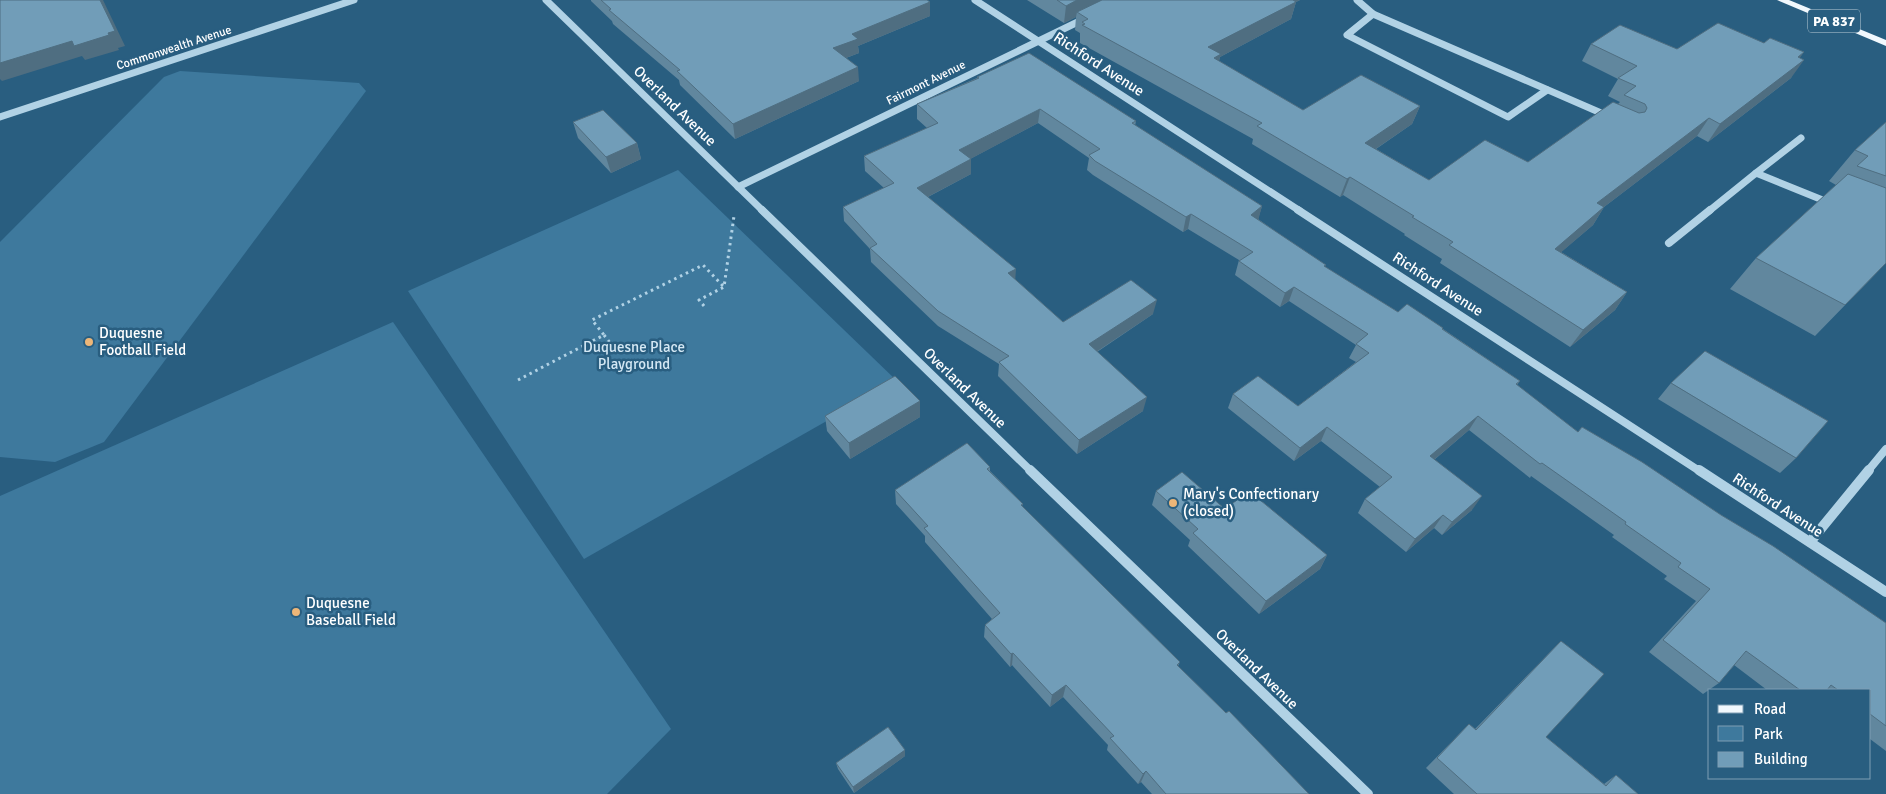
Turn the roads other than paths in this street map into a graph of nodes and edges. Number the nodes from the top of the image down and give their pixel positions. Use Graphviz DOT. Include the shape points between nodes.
graph roads {
  1 [pos="354,0"];
  2 [pos="546,0"];
  3 [pos="975,0"];
  4 [pos="1357,0"];
  5 [pos="1781,0"];
  6 [pos="1373,14"];
  7 [pos="1090,16"];
  8 [pos="1038,41"];
  9 [pos="1886,43"];
  10 [pos="1547,90"];
  11 [pos="0,117"];
  12 [pos="1613,119"];
  13 [pos="1801,138"];
  14 [pos="1756,173"];
  15 [pos="738,187"];
  16 [pos="1840,206"];
  17 [pos="1669,243"];
  18 [pos="1886,449"];
  19 [pos="1810,542"];
  20 [pos="1886,592"];
  21 [pos="1368,794"];
  1 -- 11 [label="street, Commonwealth Avenue"];
  2 -- 15 [label="street, Overland Avenue"];
  3 -- 8 [label="street, Richford Avenue"];
  4 -- 6 [label="street"];
  5 -- 9 [label="main road, PA 837"];
  6 -- 10 [label="street"];
  6 -- 10 [label="street" via="1347,35 1508,117"];
  7 -- 8 [label="street, Fairmont Avenue"];
  8 -- 15 [label="street, Fairmont Avenue"];
  8 -- 19 [label="street, Richford Avenue"];
  10 -- 12 [label="street"];
  13 -- 14 [label="street"];
  14 -- 16 [label="street"];
  14 -- 17 [label="street"];
  15 -- 21 [label="street, Overland Avenue"];
  18 -- 19 [label="street"];
  19 -- 20 [label="street, Richford Avenue"];
}
